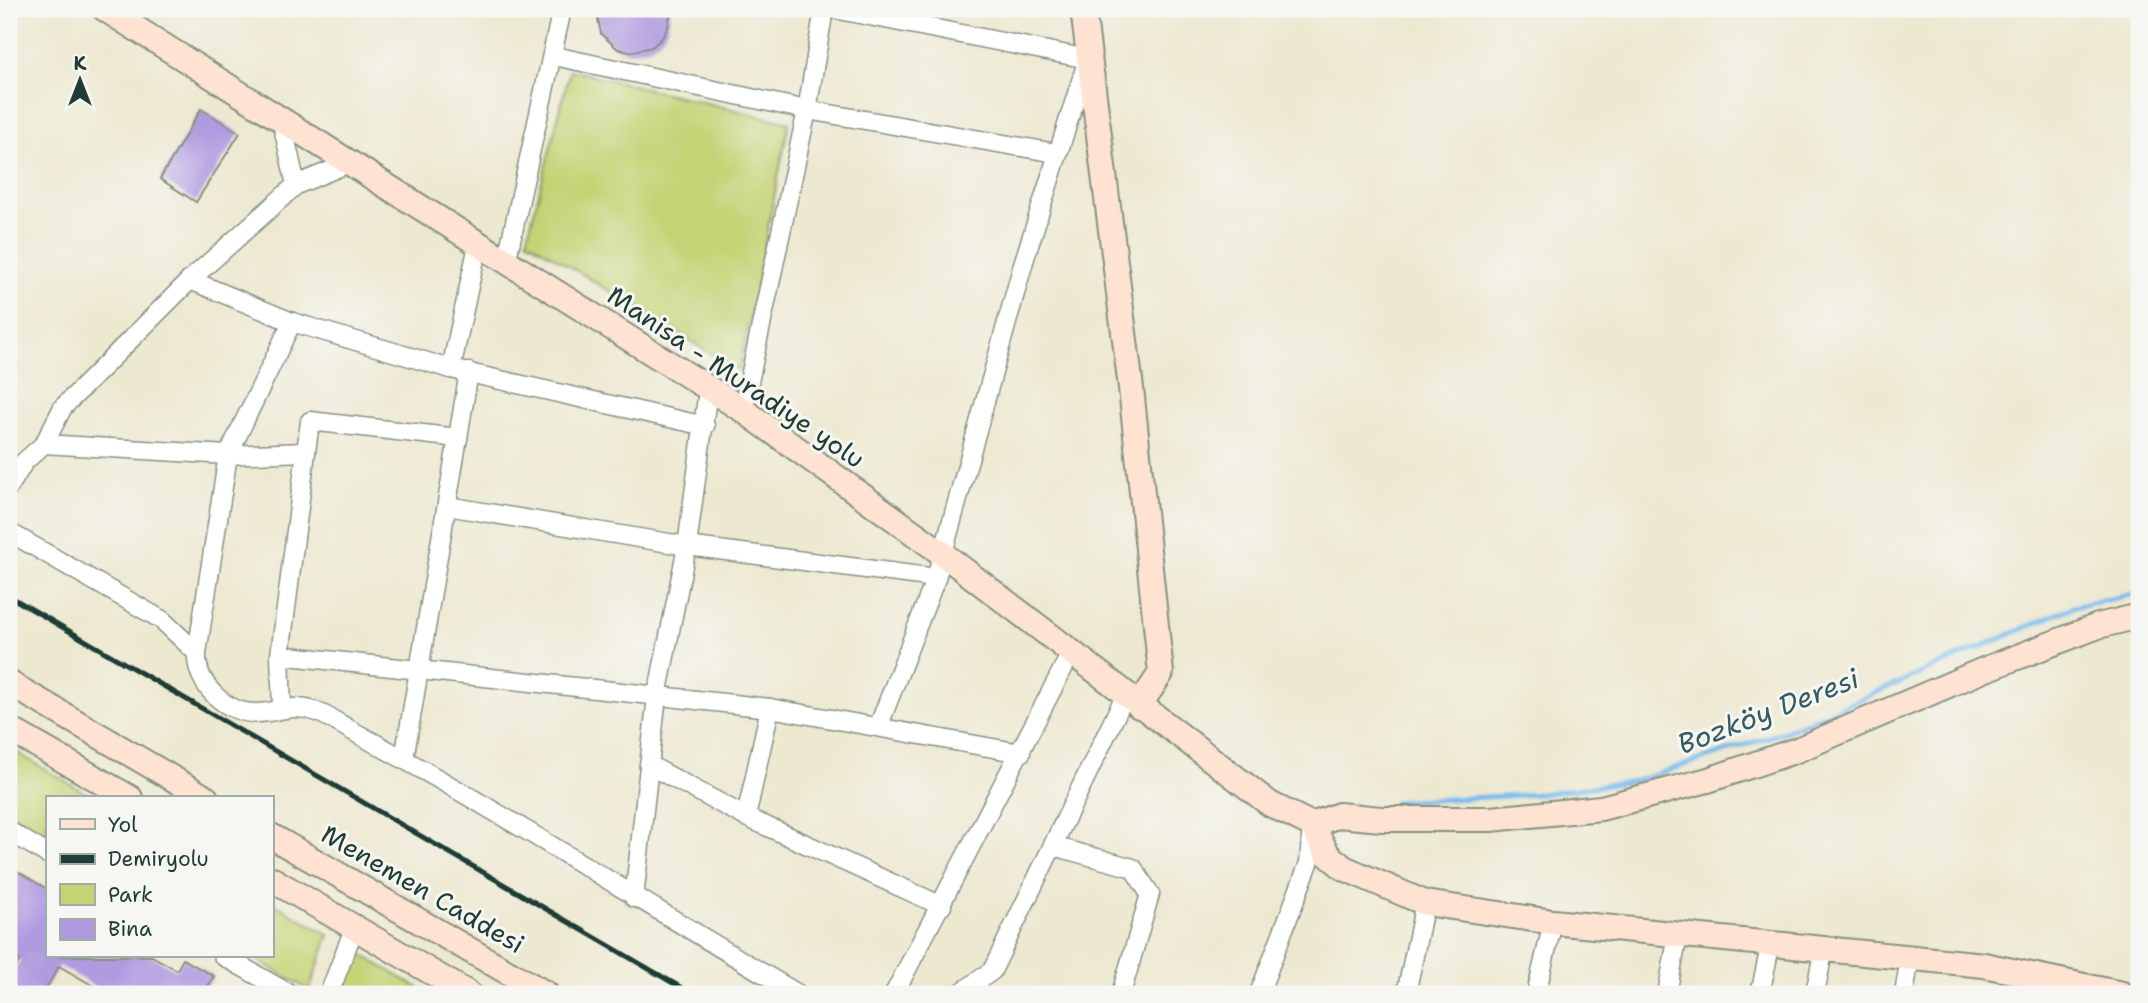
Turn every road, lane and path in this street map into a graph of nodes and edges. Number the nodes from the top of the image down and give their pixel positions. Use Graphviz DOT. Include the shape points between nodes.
graph roads {
  1 [pos="105,9"];
  2 [pos="562,9"];
  3 [pos="824,9"];
  4 [pos="834,9"];
  5 [pos="1083,9"];
  6 [pos="129,15"];
  7 [pos="554,56"];
  8 [pos="1088,58"];
  9 [pos="807,110"];
  10 [pos="282,123"];
  11 [pos="1056,153"];
  12 [pos="349,163"];
  13 [pos="296,185"];
  14 [pos="478,245"];
  15 [pos="506,263"];
  16 [pos="190,280"];
  17 [pos="292,322"];
  18 [pos="460,371"];
  19 [pos="708,390"];
  20 [pos="743,410"];
  21 [pos="705,426"];
  22 [pos="458,438"];
  23 [pos="44,444"];
  24 [pos="306,452"];
  25 [pos="228,455"];
  26 [pos="9,487"];
  27 [pos="447,506"];
  28 [pos="9,531"];
  29 [pos="687,546"];
  30 [pos="940,566"];
  31 [pos="2139,616"];
  32 [pos="197,653"];
  33 [pos="1071,653"];
  34 [pos="281,655"];
  35 [pos="417,668"];
  36 [pos="9,683"];
  37 [pos="657,696"];
  38 [pos="1132,701"];
  39 [pos="282,707"];
  40 [pos="770,708"];
  41 [pos="879,725"];
  42 [pos="9,729"];
  43 [pos="1021,753"];
  44 [pos="404,759"];
  45 [pos="649,765"];
  46 [pos="126,796"];
  47 [pos="203,796"];
  48 [pos="746,817"];
  49 [pos="1312,825"];
  50 [pos="10,835"];
  51 [pos="273,837"];
  52 [pos="1053,846"];
  53 [pos="46,853"];
  54 [pos="273,880"];
  55 [pos="634,898"];
  56 [pos="1425,903"];
  57 [pos="942,906"];
  58 [pos="1553,922"];
  59 [pos="355,926"];
  60 [pos="1678,935"];
  61 [pos="1771,942"];
  62 [pos="1824,947"];
  63 [pos="1910,957"];
  64 [pos="227,958"];
  65 [pos="2056,987"];
  66 [pos="290,994"];
  67 [pos="329,994"];
  68 [pos="469,994"];
  69 [pos="546,994"];
  70 [pos="798,994"];
  71 [pos="894,994"];
  72 [pos="959,994"];
  73 [pos="1121,994"];
  74 [pos="1259,994"];
  75 [pos="1406,994"];
  76 [pos="1536,994"];
  77 [pos="1667,994"];
  78 [pos="1760,994"];
  79 [pos="1815,994"];
  80 [pos="1904,994"];
  81 [pos="2122,994"];
  1 -- 6 [label="main road, Manisa - Muradiye yolu"];
  2 -- 7 [label="street"];
  3 -- 9 [label="street"];
  4 -- 8 [label="street"];
  5 -- 8 [label="main road"];
  6 -- 10 [label="main road, Manisa - Muradiye yolu"];
  7 -- 9 [label="street"];
  7 -- 15 [label="street"];
  8 -- 11 [label="street"];
  8 -- 38 [label="main road" via="1131,388 1161,673"];
  9 -- 11 [label="street"];
  9 -- 20 [label="street"];
  10 -- 12 [label="main road, Manisa - Muradiye yolu"];
  10 -- 13 [label="street"];
  11 -- 30 [label="street"];
  12 -- 13 [label="street"];
  12 -- 14 [label="main road, Manisa - Muradiye yolu"];
  13 -- 16 [label="street"];
  14 -- 15 [label="main road, Manisa - Muradiye yolu"];
  14 -- 18 [label="street"];
  15 -- 19 [label="main road, Manisa - Muradiye yolu"];
  16 -- 17 [label="street"];
  16 -- 23 [label="street" via="63,407"];
  17 -- 18 [label="street"];
  17 -- 25 [label="street"];
  18 -- 21 [label="street"];
  18 -- 22 [label="street"];
  19 -- 20 [label="main road, Manisa - Muradiye yolu"];
  19 -- 21 [label="street"];
  20 -- 30 [label="main road, Manisa - Muradiye yolu"];
  21 -- 29 [label="street"];
  22 -- 24 [label="street" via="310,421"];
  22 -- 27 [label="street"];
  23 -- 25 [label="street"];
  23 -- 26 [label="street" via="24,462"];
  24 -- 25 [label="street"];
  24 -- 34 [label="street"];
  25 -- 32 [label="street"];
  27 -- 29 [label="street"];
  27 -- 35 [label="street"];
  28 -- 32 [label="street" via="162,620"];
  29 -- 30 [label="street"];
  29 -- 37 [label="street"];
  30 -- 33 [label="main road, Manisa - Muradiye yolu"];
  30 -- 41 [label="street"];
  31 -- 49 [label="main road" via="2098,626 1981,671 1797,750 1708,780 1601,808 1491,819 1339,815"];
  32 -- 39 [label="street" via="196,666 204,687 231,705 256,714"];
  33 -- 38 [label="main road, Manisa - Muradiye yolu"];
  33 -- 43 [label="street"];
  34 -- 35 [label="street"];
  34 -- 39 [label="street"];
  35 -- 37 [label="street"];
  35 -- 44 [label="street"];
  36 -- 47 [label="main road"];
  37 -- 40 [label="street"];
  37 -- 45 [label="street"];
  38 -- 49 [label="main road, Manisa - Muradiye yolu" via="1270,804"];
  38 -- 52 [label="street"];
  39 -- 44 [label="street" via="313,710"];
  40 -- 41 [label="street"];
  40 -- 48 [label="street"];
  41 -- 43 [label="street"];
  42 -- 46 [label="main road"];
  43 -- 57 [label="street"];
  44 -- 55 [label="street"];
  45 -- 48 [label="street"];
  45 -- 55 [label="street"];
  48 -- 57 [label="street"];
  49 -- 56 [label="main road" via="1328,855 1344,868"];
  49 -- 74 [label="street" via="1310,863"];
  50 -- 53 [label="street"];
  51 -- 69 [label="main road, Menemen Caddesi"];
  52 -- 72 [label="street" via="992,971"];
  52 -- 73 [label="street" via="1133,868 1150,894"];
  54 -- 59 [label="main road"];
  55 -- 70 [label="street"];
  56 -- 58 [label="main road"];
  56 -- 75 [label="street"];
  57 -- 71 [label="street"];
  58 -- 60 [label="main road"];
  58 -- 76 [label="street"];
  59 -- 67 [label="street"];
  59 -- 68 [label="main road"];
  60 -- 61 [label="main road"];
  60 -- 77 [label="street"];
  61 -- 62 [label="main road"];
  61 -- 78 [label="street"];
  62 -- 63 [label="main road"];
  62 -- 79 [label="street"];
  63 -- 65 [label="main road" via="1984,965"];
  63 -- 80 [label="street"];
  64 -- 66 [label="street"];
  65 -- 81 [label="main road"];
}
